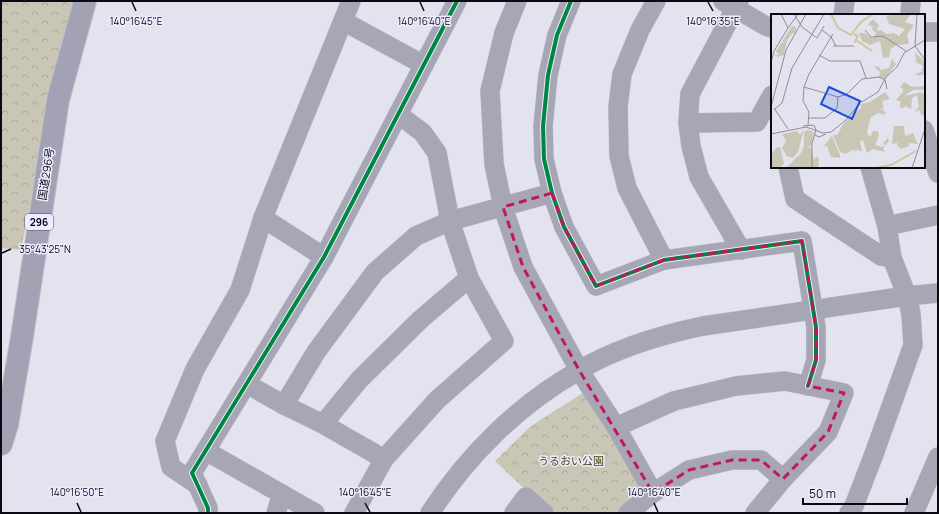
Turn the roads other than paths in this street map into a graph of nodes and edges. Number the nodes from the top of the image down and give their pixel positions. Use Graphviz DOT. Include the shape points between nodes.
graph roads {
  1 [pos="85,1"];
  2 [pos="351,1"];
  3 [pos="457,1"];
  4 [pos="516,1"];
  5 [pos="571,1"];
  6 [pos="656,1"];
  7 [pos="845,1"];
  8 [pos="911,1"];
  9 [pos="732,3"];
  10 [pos="843,14"];
  11 [pos="910,14"];
  12 [pos="343,21"];
  13 [pos="771,28"];
  14 [pos="925,32"];
  15 [pos="938,32"];
  16 [pos="424,65"];
  17 [pos="771,97"];
  18 [pos="398,114"];
  19 [pos="688,123"];
  20 [pos="925,133"];
  21 [pos="788,168"];
  22 [pos="870,168"];
  23 [pos="938,173"];
  24 [pos="552,193"];
  25 [pos="503,207"];
  26 [pos="938,214"];
  27 [pos="263,218"];
  28 [pos="450,221"];
  29 [pos="887,226"];
  30 [pos="741,250"];
  31 [pos="324,257"];
  32 [pos="892,258"];
  33 [pos="664,260"];
  34 [pos="469,278"];
  35 [pos="938,292"];
  36 [pos="906,296"];
  37 [pos="814,309"];
  38 [pos="578,370"];
  39 [pos="247,384"];
  40 [pos="808,386"];
  41 [pos="284,405"];
  42 [pos="323,424"];
  43 [pos="616,427"];
  44 [pos="1,444"];
  45 [pos="206,452"];
  46 [pos="938,457"];
  47 [pos="384,459"];
  48 [pos="783,479"];
  49 [pos="198,485"];
  50 [pos="653,493"];
  51 [pos="282,494"];
  52 [pos="857,511"];
  53 [pos="208,513"];
  54 [pos="276,513"];
  55 [pos="316,513"];
  56 [pos="354,513"];
  57 [pos="430,513"];
  58 [pos="514,513"];
  59 [pos="544,513"];
  60 [pos="628,513"];
  61 [pos="755,513"];
  62 [pos="914,513"];
  1 -- 44 [label="highway, 国道296号 / 296" via="58,100 7,425"];
  2 -- 12 [label="street"];
  3 -- 16 [label="street"];
  4 -- 25 [label="street" via="504,33 490,91 494,164"];
  5 -- 24 [label="street" via="557,35 548,75 543,126 544,159"];
  6 -- 33 [label="street" via="640,30 622,74 618,114 619,156 627,188"];
  7 -- 10 [label="street"];
  8 -- 11 [label="street"];
  9 -- 13 [label="street"];
  9 -- 19 [label="street" via="690,94"];
  12 -- 16 [label="street"];
  12 -- 27 [label="street"];
  14 -- 15 [label="street"];
  16 -- 18 [label="street"];
  17 -- 19 [label="street" via="757,122"];
  18 -- 28 [label="street" via="423,133 437,153"];
  18 -- 31 [label="street"];
  19 -- 30 [label="street" via="699,177"];
  20 -- 23 [label="street"];
  21 -- 32 [label="street" via="795,199 881,256"];
  22 -- 29 [label="street"];
  24 -- 25 [label="street"];
  24 -- 33 [label="street" via="564,227 596,286"];
  25 -- 28 [label="street"];
  25 -- 38 [label="street" via="523,267"];
  26 -- 29 [label="street"];
  27 -- 31 [label="street"];
  27 -- 49 [label="street" via="240,290 195,369 165,441 170,467"];
  28 -- 34 [label="street"];
  28 -- 41 [label="street" via="416,236 375,272 316,352"];
  29 -- 32 [label="street"];
  30 -- 33 [label="street"];
  30 -- 37 [label="street" via="802,241"];
  31 -- 39 [label="street"];
  32 -- 36 [label="street"];
  34 -- 42 [label="street" via="421,319 359,380"];
  34 -- 47 [label="street" via="504,341 437,400"];
  35 -- 36 [label="street"];
  36 -- 37 [label="street"];
  36 -- 52 [label="street" via="911,314 913,345 874,454"];
  37 -- 38 [label="street" via="676,331 627,348"];
  37 -- 40 [label="street" via="816,360"];
  38 -- 43 [label="street"];
  38 -- 57 [label="street" via="532,401 490,439 448,487"];
  39 -- 41 [label="street"];
  39 -- 45 [label="street"];
  40 -- 43 [label="street" via="785,381 736,386 674,401"];
  40 -- 48 [label="street" via="844,393 828,432"];
  41 -- 42 [label="street"];
  42 -- 47 [label="street"];
  43 -- 50 [label="street"];
  45 -- 49 [label="street" via="192,473"];
  45 -- 51 [label="street"];
  46 -- 62 [label="street"];
  47 -- 56 [label="street"];
  48 -- 50 [label="street" via="761,460 732,460 689,470"];
  48 -- 61 [label="street"];
  49 -- 53 [label="street"];
  50 -- 60 [label="street"];
  51 -- 54 [label="street"];
  51 -- 55 [label="street"];
  58 -- 59 [label="street" via="526,497"];
}
